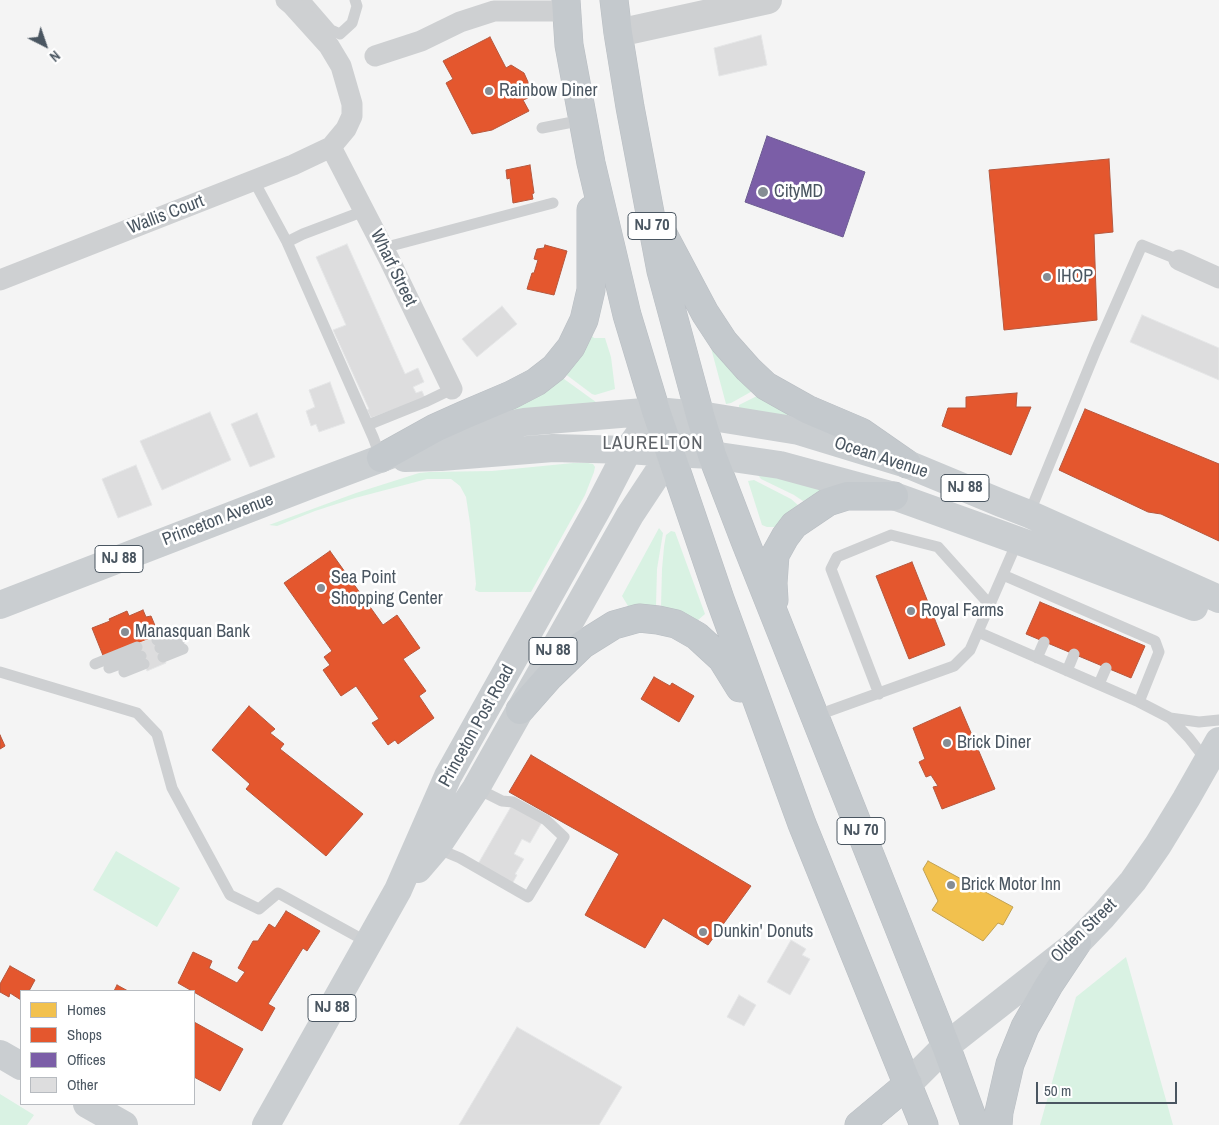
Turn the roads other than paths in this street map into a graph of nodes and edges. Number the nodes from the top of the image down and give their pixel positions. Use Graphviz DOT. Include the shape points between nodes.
graph roads {
  1 [pos="286,0"];
  2 [pos="305,0"];
  3 [pos="356,0"];
  4 [pos="615,0"];
  5 [pos="762,1"];
  6 [pos="566,5"];
  7 [pos="618,33"];
  8 [pos="374,56"];
  9 [pos="583,120"];
  10 [pos="542,128"];
  11 [pos="331,147"];
  12 [pos="591,163"];
  13 [pos="254,181"];
  14 [pos="553,203"];
  15 [pos="649,208"];
  16 [pos="364,211"];
  17 [pos="287,242"];
  18 [pos="384,248"];
  19 [pos="1179,260"];
  20 [pos="1219,278"];
  21 [pos="0,280"];
  22 [pos="452,389"];
  23 [pos="656,411"];
  24 [pos="700,415"];
  25 [pos="368,425"];
  26 [pos="628,450"];
  27 [pos="671,453"];
  28 [pos="712,455"];
  29 [pos="381,458"];
  30 [pos="907,464"];
  31 [pos="894,496"];
  32 [pos="1029,514"];
  33 [pos="1018,540"];
  34 [pos="1003,575"];
  35 [pos="1219,599"];
  36 [pos="0,605"];
  37 [pos="990,606"];
  38 [pos="775,616"];
  39 [pos="1219,617"];
  40 [pos="978,632"];
  41 [pos="180,640"];
  42 [pos="1044,642"];
  43 [pos="1074,654"];
  44 [pos="141,656"];
  45 [pos="1037,658"];
  46 [pos="96,664"];
  47 [pos="109,668"];
  48 [pos="1106,668"];
  49 [pos="1067,671"];
  50 [pos="0,672"];
  51 [pos="124,672"];
  52 [pos="1099,684"];
  53 [pos="879,694"];
  54 [pos="1139,702"];
  55 [pos="520,710"];
  56 [pos="815,716"];
  57 [pos="1170,718"];
  58 [pos="1219,720"];
  59 [pos="773,746"];
  60 [pos="1213,751"];
  61 [pos="476,788"];
  62 [pos="436,848"];
  63 [pos="398,890"];
  64 [pos="369,943"];
  65 [pos="1077,943"];
  66 [pos="946,1046"];
  67 [pos="0,1054"];
  68 [pos="20,1065"];
  69 [pos="908,1084"];
  70 [pos="89,1105"];
  71 [pos="124,1125"];
  72 [pos="266,1125"];
  73 [pos="859,1125"];
  74 [pos="924,1125"];
  75 [pos="974,1125"];
  76 [pos="998,1125"];
  1 -- 11 [label="street" via="329,46 341,66 352,104 352,116"];
  2 -- 3 [label="lane" via="331,30 340,34 352,23"];
  4 -- 7 [label="highway, NJ 70"];
  5 -- 7 [label="street"];
  6 -- 8 [label="street" via="494,11"];
  6 -- 9 [label="highway, NJ 70" via="569,44"];
  7 -- 15 [label="highway, NJ 70"];
  9 -- 10 [label="lane"];
  9 -- 12 [label="highway, NJ 70"];
  11 -- 13 [label="street, Wallis Court"];
  11 -- 16 [label="street, Wharf Street"];
  12 -- 23 [label="highway, NJ 70" via="627,315"];
  12 -- 29 [label="highway" via="591,290 584,320 571,347 554,368 536,382 435,428"];
  13 -- 17 [label="lane"];
  13 -- 21 [label="street, Wallis Court"];
  14 -- 18 [label="lane"];
  15 -- 24 [label="highway, NJ 70" via="661,271"];
  15 -- 30 [label="highway" via="705,313 724,342 748,369 766,386 807,409 862,432"];
  16 -- 17 [label="lane"];
  16 -- 18 [label="street, Wharf Street"];
  17 -- 25 [label="lane"];
  18 -- 22 [label="street, Wharf Street"];
  19 -- 20 [label="street"];
  19 -- 32 [label="lane" via="1142,244"];
  22 -- 25 [label="lane"];
  23 -- 24 [label="main road, NJ 88"];
  23 -- 26 [label="main road, Princeton Post Road"];
  23 -- 27 [label="highway, NJ 70"];
  23 -- 29 [label="main road, Princeton Avenue / NJ 88" via="524,422 477,430 434,439"];
  24 -- 27 [label="main road, Princeton Post Road"];
  24 -- 28 [label="highway, NJ 70"];
  24 -- 30 [label="main road, Ocean Avenue / NJ 88" via="798,431"];
  25 -- 29 [label="lane"];
  26 -- 27 [label="main road, Princeton Avenue"];
  26 -- 29 [label="main road, Princeton Avenue" via="553,448 442,457"];
  26 -- 63 [label="main road, Princeton Post Road" via="448,776"];
  27 -- 28 [label="main road, NJ 88"];
  27 -- 55 [label="main road, Princeton Post Road / NJ 88" via="630,515"];
  27 -- 59 [label="highway, NJ 70"];
  28 -- 31 [label="main road, Ocean Avenue / NJ 88" via="780,465"];
  28 -- 38 [label="highway, NJ 70"];
  29 -- 36 [label="main road, Princeton Avenue / NJ 88"];
  30 -- 32 [label="main road, Ocean Avenue / NJ 88"];
  31 -- 33 [label="main road, Ocean Avenue / NJ 88"];
  31 -- 38 [label="highway" via="847,496 828,502 794,525 775,555"];
  32 -- 35 [label="main road, Ocean Avenue / NJ 88"];
  33 -- 34 [label="lane"];
  33 -- 39 [label="main road, Ocean Avenue / NJ 88"];
  34 -- 37 [label="lane"];
  34 -- 54 [label="lane" via="1059,605 1155,642 1159,652"];
  37 -- 40 [label="lane"];
  37 -- 53 [label="lane" via="938,547 891,535 837,557 831,569"];
  38 -- 56 [label="highway, NJ 70"];
  40 -- 45 [label="lane"];
  40 -- 53 [label="lane" via="970,650 954,666"];
  41 -- 41 [label="lane" via="160,648"];
  42 -- 45 [label="lane"];
  43 -- 49 [label="lane"];
  44 -- 46 [label="lane"];
  44 -- 47 [label="lane"];
  44 -- 51 [label="lane"];
  45 -- 49 [label="lane"];
  48 -- 52 [label="lane"];
  49 -- 52 [label="lane"];
  50 -- 64 [label="lane" via="137,712 157,734 172,788 230,895 259,909 278,893"];
  52 -- 54 [label="lane"];
  53 -- 56 [label="lane"];
  54 -- 57 [label="lane"];
  55 -- 59 [label="highway" via="582,645 614,625 638,618 658,620 676,624 697,636 722,659"];
  55 -- 61 [label="main road, Princeton Post Road / NJ 88"];
  56 -- 66 [label="highway, NJ 70"];
  57 -- 58 [label="lane" via="1199,722"];
  57 -- 60 [label="lane" via="1189,738"];
  59 -- 69 [label="highway, NJ 70"];
  60 -- 65 [label="main road, Olden Street" via="1133,881"];
  61 -- 62 [label="main road, Princeton Post Road / NJ 88"];
  61 -- 62 [label="lane" via="502,801 513,802 546,820 564,838 528,897"];
  62 -- 63 [label="main road, Princeton Post Road / NJ 88"];
  63 -- 64 [label="main road, Princeton Post Road / NJ 88"];
  64 -- 72 [label="main road, Princeton Post Road / NJ 88"];
  65 -- 66 [label="main road, Olden Street"];
  65 -- 76 [label="highway" via="1049,985 1022,1036 1010,1064"];
  66 -- 69 [label="main road, Olden Street"];
  66 -- 75 [label="highway, NJ 70"];
  67 -- 68 [label="main road"];
  69 -- 73 [label="highway"];
  69 -- 74 [label="highway, NJ 70"];
  70 -- 71 [label="main road"];
}
